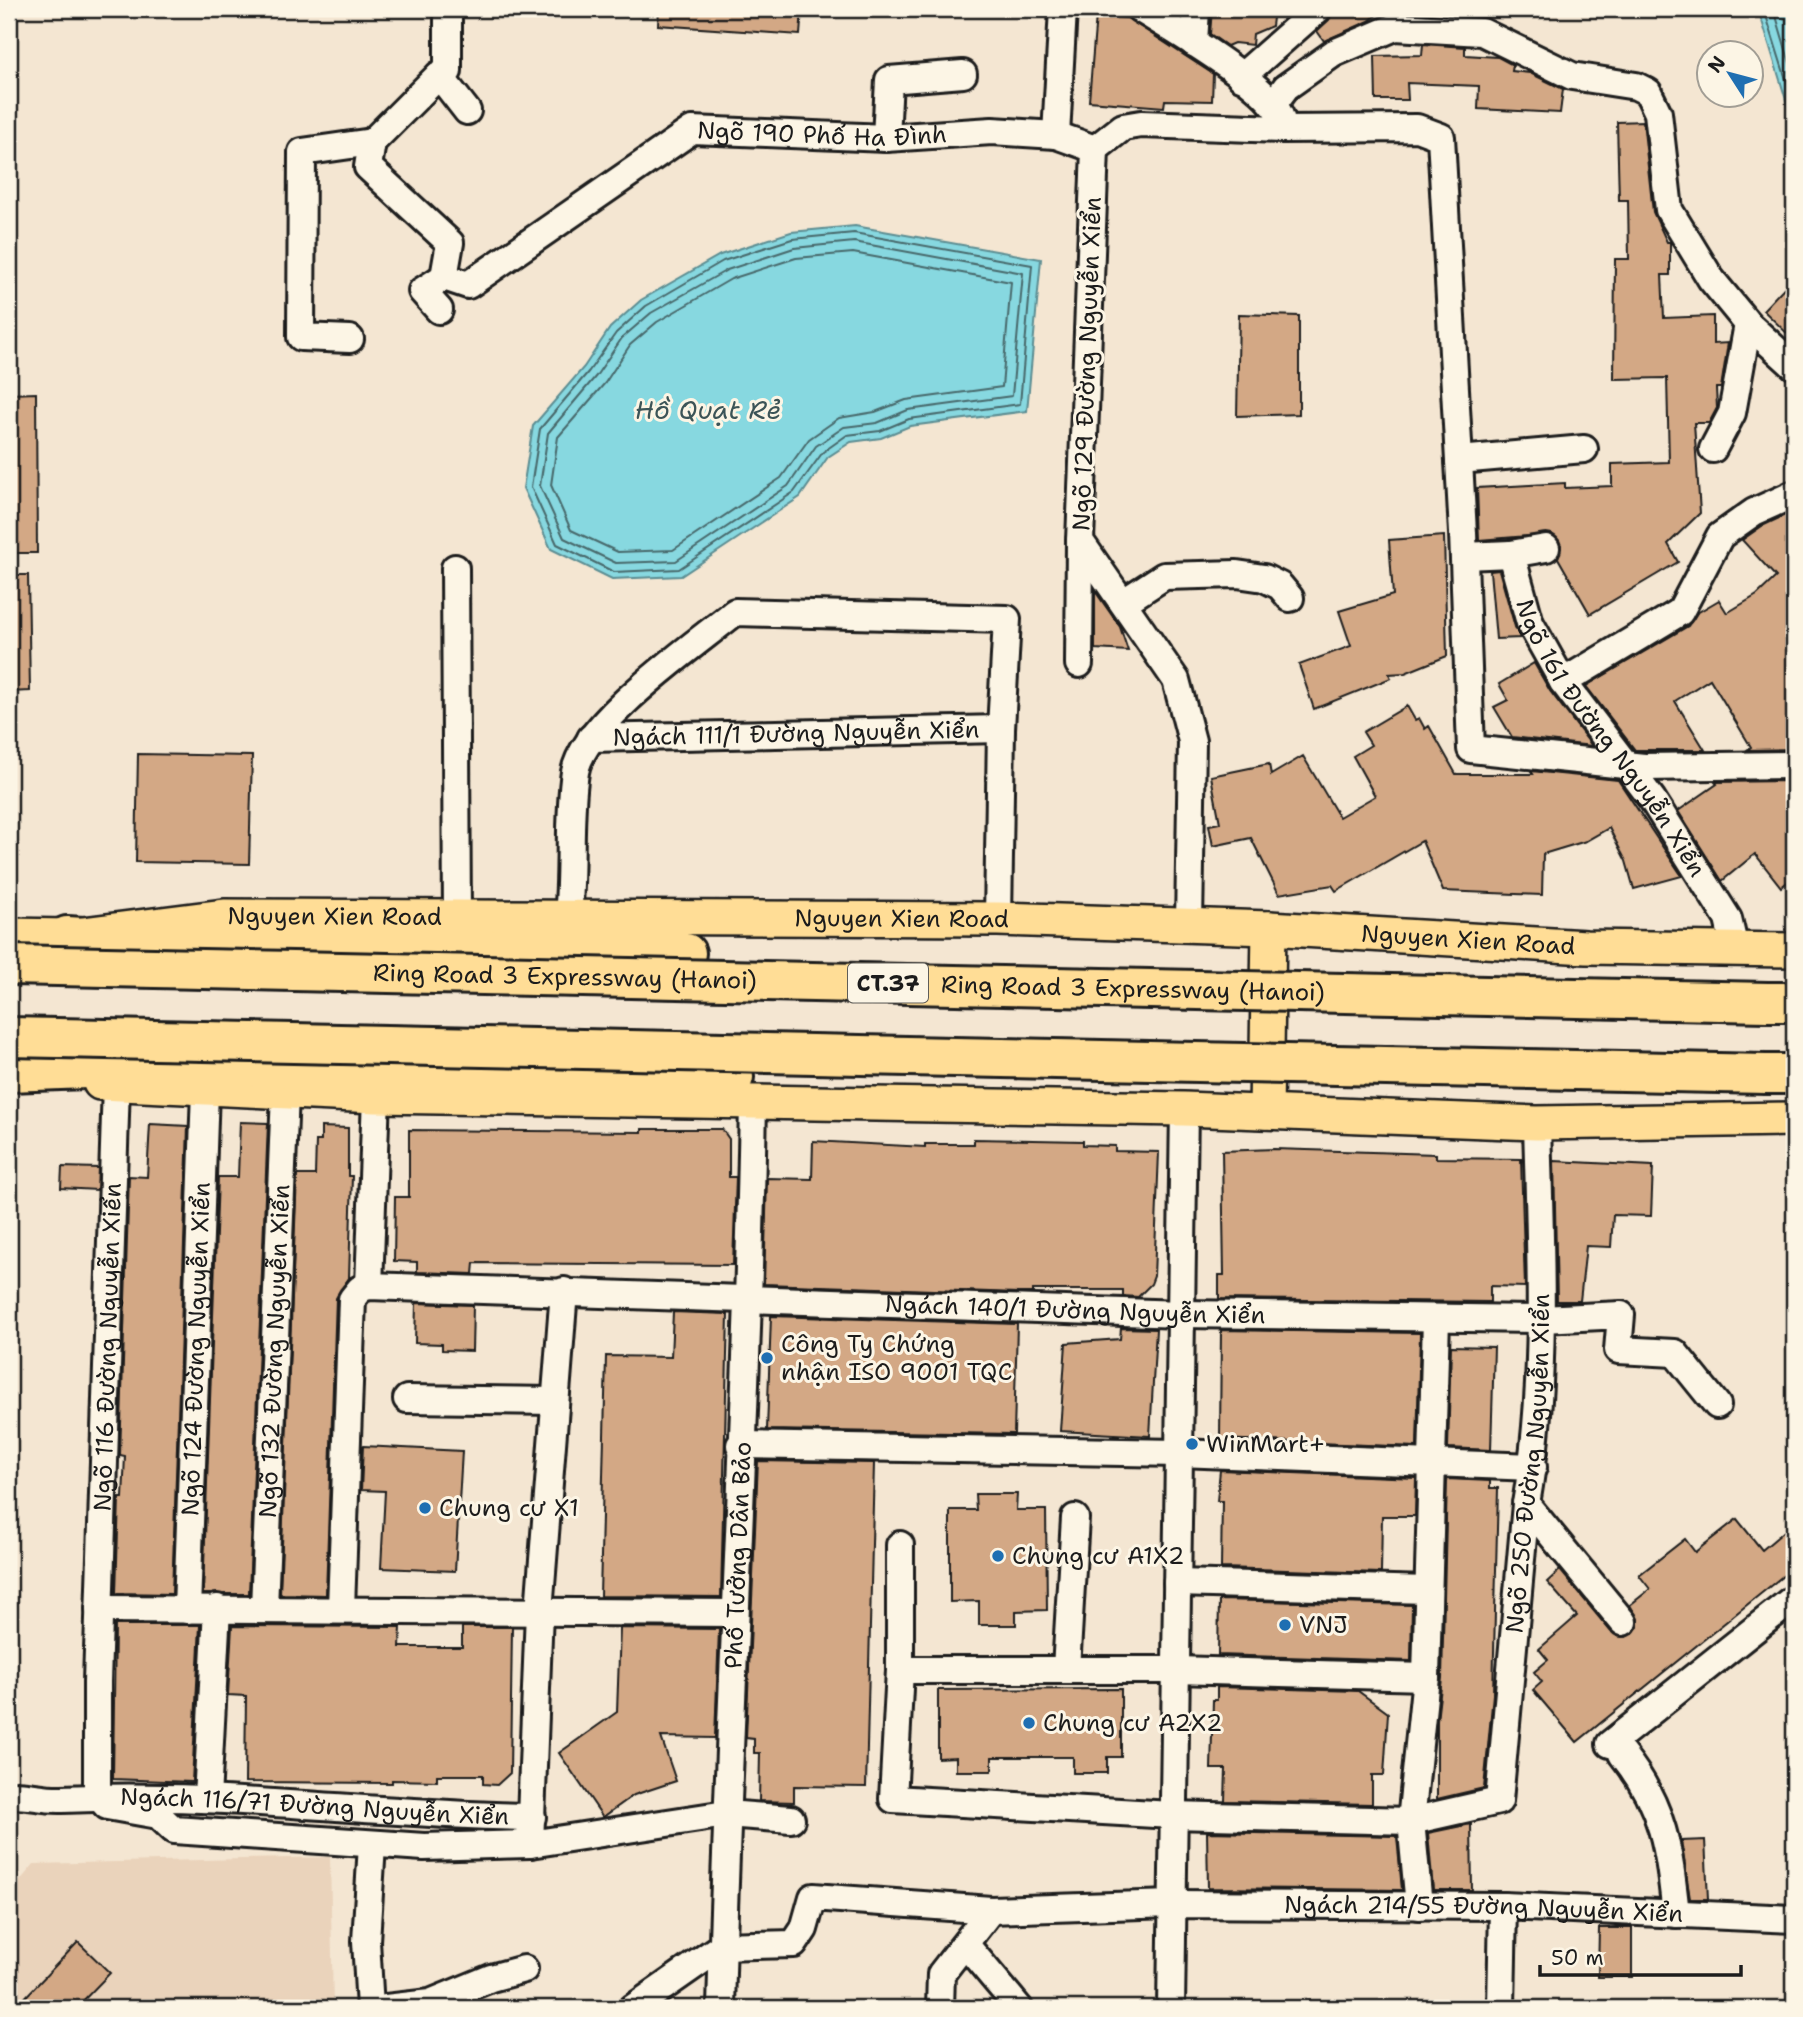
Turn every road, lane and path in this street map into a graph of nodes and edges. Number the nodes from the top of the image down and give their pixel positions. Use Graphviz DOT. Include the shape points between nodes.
graph roads {
  1 [pos="448,9"];
  2 [pos="1063,9"];
  3 [pos="1140,9"];
  4 [pos="1196,9"];
  5 [pos="1318,9"];
  6 [pos="1194,43"];
  7 [pos="963,74"];
  8 [pos="439,75"];
  9 [pos="1241,77"];
  10 [pos="1274,103"];
  11 [pos="467,110"];
  12 [pos="1282,129"];
  13 [pos="1056,135"];
  14 [pos="886,138"];
  15 [pos="372,142"];
  16 [pos="1095,149"];
  17 [pos="456,281"];
  18 [pos="439,310"];
  19 [pos="1748,324"];
  20 [pos="350,339"];
  21 [pos="1794,366"];
  22 [pos="1584,449"];
  23 [pos="1713,449"];
  24 [pos="1459,460"];
  25 [pos="1794,494"];
  26 [pos="1080,541"];
  27 [pos="1546,548"];
  28 [pos="1511,554"];
  29 [pos="1464,556"];
  30 [pos="456,568"];
  31 [pos="1290,598"];
  32 [pos="1124,602"];
  33 [pos="1079,664"];
  34 [pos="1563,682"];
  35 [pos="1001,729"];
  36 [pos="591,738"];
  37 [pos="1627,765"];
  38 [pos="1794,765"];
  39 [pos="568,916"];
  40 [pos="457,917"];
  41 [pos="998,919"];
  42 [pos="1189,924"];
  43 [pos="1269,928"];
  44 [pos="9,934"];
  45 [pos="67,936"];
  46 [pos="1735,949"];
  47 [pos="1794,950"];
  48 [pos="9,965"];
  49 [pos="1781,1002"];
  50 [pos="9,1037"];
  51 [pos="9,1048"];
  52 [pos="9,1072"];
  53 [pos="1266,1073"];
  54 [pos="9,1077"];
  55 [pos="1785,1078"];
  56 [pos="116,1084"];
  57 [pos="743,1089"];
  58 [pos="205,1090"];
  59 [pos="285,1093"];
  60 [pos="376,1096"];
  61 [pos="1184,1109"];
  62 [pos="1266,1112"];
  63 [pos="1794,1119"];
  64 [pos="1537,1123"];
  65 [pos="369,1286"];
  66 [pos="564,1291"];
  67 [pos="750,1297"];
  68 [pos="1181,1314"];
  69 [pos="1436,1318"];
  70 [pos="1542,1319"];
  71 [pos="407,1399"];
  72 [pos="555,1401"];
  73 [pos="1717,1405"];
  74 [pos="740,1445"];
  75 [pos="1179,1453"];
  76 [pos="1432,1463"];
  77 [pos="1533,1467"];
  78 [pos="1526,1504"];
  79 [pos="1075,1518"];
  80 [pos="900,1545"];
  81 [pos="1177,1583"];
  82 [pos="1428,1590"];
  83 [pos="1794,1598"];
  84 [pos="217,1608"];
  85 [pos="264,1608"];
  86 [pos="341,1608"];
  87 [pos="99,1609"];
  88 [pos="187,1610"];
  89 [pos="539,1611"];
  90 [pos="734,1613"];
  91 [pos="1623,1622"];
  92 [pos="1066,1669"];
  93 [pos="900,1670"];
  94 [pos="1176,1670"];
  95 [pos="1426,1676"];
  96 [pos="9,1795"];
  97 [pos="97,1795"];
  98 [pos="208,1799"];
  99 [pos="726,1814"];
  100 [pos="1172,1815"];
  101 [pos="532,1817"];
  102 [pos="791,1819"];
  103 [pos="1411,1821"];
  104 [pos="530,1844"];
  105 [pos="372,1845"];
  106 [pos="1172,1904"];
  107 [pos="1419,1906"];
  108 [pos="1503,1906"];
  109 [pos="991,1910"];
  110 [pos="1676,1914"];
  111 [pos="1794,1919"];
  112 [pos="966,1945"];
  113 [pos="722,1946"];
  114 [pos="524,1969"];
  115 [pos="447,2003"];
  116 [pos="370,2008"];
  117 [pos="386,2008"];
  118 [pos="633,2008"];
  119 [pos="720,2008"];
  120 [pos="940,2008"];
  121 [pos="1020,2008"];
  122 [pos="1171,2008"];
  123 [pos="1501,2008"];
  1 -- 8 [label="street" via="447,71"];
  2 -- 13 [label="street"];
  3 -- 6 [label="street"];
  4 -- 6 [label="street"];
  5 -- 9 [label="street"];
  6 -- 9 [label="street"];
  7 -- 14 [label="street" via="889,80"];
  8 -- 11 [label="street"];
  8 -- 15 [label="street"];
  9 -- 10 [label="street"];
  10 -- 12 [label="street"];
  10 -- 19 [label="street" via="1286,87 1334,53 1395,27 1482,32 1572,76 1636,86 1648,92 1658,113 1669,210 1711,279"];
  12 -- 16 [label="street" via="1141,124 1123,127"];
  12 -- 24 [label="street" via="1417,128 1441,138"];
  13 -- 14 [label="street, Ngõ 190 Phố Hạ Đình" via="992,131"];
  13 -- 16 [label="street"];
  14 -- 17 [label="street, Ngõ 190 Phố Hạ Đình" via="692,130"];
  15 -- 17 [label="street" via="368,167 450,243"];
  15 -- 20 [label="street" via="302,152 302,337"];
  16 -- 26 [label="street, Ngõ 129 Đường Nguyễn Xiển"];
  17 -- 18 [label="street" via="422,291"];
  19 -- 21 [label="street"];
  19 -- 23 [label="street" via="1732,413"];
  22 -- 24 [label="street"];
  24 -- 29 [label="street"];
  25 -- 34 [label="street" via="1754,512 1720,536 1680,612"];
  26 -- 32 [label="street, Ngõ 129 Đường Nguyễn Xiển"];
  26 -- 33 [label="street"];
  27 -- 28 [label="street"];
  28 -- 29 [label="street"];
  28 -- 34 [label="street, Ngõ 161 Đường Nguyễn Xiển" via="1530,623"];
  29 -- 37 [label="street" via="1471,749"];
  30 -- 40 [label="street"];
  31 -- 32 [label="street" via="1264,578 1225,574 1164,576"];
  32 -- 42 [label="street, Ngõ 129 Đường Nguyễn Xiển" via="1176,680 1192,741"];
  34 -- 37 [label="street, Ngõ 161 Đường Nguyễn Xiển"];
  35 -- 36 [label="street, Ngách 111/1 Đường Nguyễn Xiển"];
  35 -- 36 [label="street" via="1007,619 735,612 612,714"];
  35 -- 41 [label="street"];
  36 -- 39 [label="street" via="575,770"];
  37 -- 38 [label="street"];
  37 -- 46 [label="street, Ngõ 161 Đường Nguyễn Xiển" via="1728,919"];
  39 -- 40 [label="main road, Nguyen Xien Road"];
  39 -- 41 [label="main road, Nguyen Xien Road"];
  40 -- 45 [label="main road, Nguyen Xien Road" via="225,916"];
  41 -- 42 [label="main road, Nguyen Xien Road"];
  42 -- 43 [label="main road, Nguyen Xien Road"];
  43 -- 46 [label="main road, Nguyen Xien Road" via="1586,947"];
  43 -- 53 [label="main road"];
  44 -- 45 [label="main road, Nguyen Xien Road"];
  45 -- 49 [label="highway, bridge" via="209,945 1084,961"];
  46 -- 47 [label="main road, Nguyen Xien Road"];
  48 -- 49 [label="highway, Ring Road 3 Expressway (Hanoi) / CT.37, bridge"];
  50 -- 55 [label="highway, bridge"];
  51 -- 53 [label="main road" via="911,1070"];
  52 -- 57 [label="highway" via="189,1065"];
  53 -- 55 [label="main road"];
  53 -- 62 [label="main road"];
  54 -- 56 [label="main road"];
  55 -- 57 [label="highway, bridge"];
  56 -- 58 [label="main road"];
  56 -- 87 [label="street, Ngõ 116 Đường Nguyễn Xiển"];
  57 -- 60 [label="main road"];
  57 -- 61 [label="main road"];
  57 -- 67 [label="street, Phố Tưởng Dân Bảo"];
  58 -- 59 [label="main road"];
  58 -- 88 [label="street, Ngõ 124 Đường Nguyễn Xiển"];
  59 -- 60 [label="main road"];
  59 -- 85 [label="street, Ngõ 132 Đường Nguyễn Xiển"];
  60 -- 65 [label="street"];
  61 -- 62 [label="main road"];
  61 -- 68 [label="street"];
  62 -- 64 [label="main road"];
  63 -- 64 [label="main road"];
  64 -- 70 [label="street, Ngõ 250 Đường Nguyễn Xiển"];
  65 -- 66 [label="street, Ngách 140/1 Đường Nguyễn Xiển"];
  65 -- 86 [label="street" via="352,1299"];
  66 -- 67 [label="street, Ngách 140/1 Đường Nguyễn Xiển"];
  66 -- 72 [label="street"];
  67 -- 68 [label="street, Ngách 140/1 Đường Nguyễn Xiển"];
  67 -- 74 [label="street, Phố Tưởng Dân Bảo"];
  68 -- 69 [label="street, Ngách 140/1 Đường Nguyễn Xiển"];
  68 -- 75 [label="street"];
  69 -- 70 [label="street, Ngách 140/1 Đường Nguyễn Xiển"];
  69 -- 76 [label="street"];
  70 -- 73 [label="street, Ngách 140/1 Đường Nguyễn Xiển" via="1621,1315 1618,1350 1675,1353"];
  70 -- 77 [label="street, Ngõ 250 Đường Nguyễn Xiển"];
  71 -- 72 [label="street"];
  72 -- 89 [label="street"];
  74 -- 75 [label="street"];
  74 -- 90 [label="street, Phố Tưởng Dân Bảo"];
  75 -- 76 [label="street"];
  75 -- 81 [label="street"];
  76 -- 77 [label="street"];
  76 -- 82 [label="street"];
  77 -- 78 [label="street, Ngõ 250 Đường Nguyễn Xiển"];
  78 -- 91 [label="street"];
  78 -- 103 [label="street, Ngõ 250 Đường Nguyễn Xiển" via="1499,1801"];
  79 -- 92 [label="street"];
  80 -- 93 [label="street"];
  81 -- 82 [label="street"];
  81 -- 94 [label="street"];
  82 -- 95 [label="street"];
  83 -- 110 [label="street" via="1616,1749 1640,1776 1659,1812 1670,1852"];
  84 -- 85 [label="street"];
  84 -- 88 [label="street"];
  84 -- 98 [label="street"];
  85 -- 86 [label="street"];
  86 -- 89 [label="street"];
  87 -- 88 [label="street"];
  87 -- 97 [label="street, Ngõ 116 Đường Nguyễn Xiển"];
  89 -- 90 [label="street"];
  89 -- 101 [label="street"];
  90 -- 99 [label="street, Phố Tưởng Dân Bảo"];
  92 -- 93 [label="street"];
  92 -- 94 [label="street"];
  93 -- 100 [label="street" via="893,1799"];
  94 -- 95 [label="street"];
  94 -- 100 [label="street"];
  95 -- 103 [label="street"];
  96 -- 97 [label="street, Ngách 116/71 Đường Nguyễn Xiển" via="59,1799"];
  97 -- 98 [label="street, Ngách 116/71 Đường Nguyễn Xiển"];
  97 -- 105 [label="street" via="107,1806 158,1815 174,1830"];
  98 -- 101 [label="street, Ngách 116/71 Đường Nguyễn Xiển"];
  99 -- 102 [label="street"];
  99 -- 104 [label="street"];
  99 -- 113 [label="street, Phố Tưởng Dân Bảo"];
  100 -- 103 [label="street"];
  100 -- 106 [label="street"];
  101 -- 104 [label="street"];
  103 -- 107 [label="street"];
  104 -- 105 [label="street"];
  105 -- 116 [label="street" via="366,1941"];
  106 -- 107 [label="street, Ngách 214/55 Đường Nguyễn Xiển"];
  106 -- 109 [label="street, Ngách 214/55 Đường Nguyễn Xiển"];
  106 -- 122 [label="street"];
  107 -- 108 [label="street, Ngách 214/55 Đường Nguyễn Xiển"];
  108 -- 110 [label="street, Ngách 214/55 Đường Nguyễn Xiển"];
  108 -- 123 [label="street"];
  109 -- 112 [label="street"];
  109 -- 113 [label="street, Ngách 214/55 Đường Nguyễn Xiển" via="813,1897 804,1930 794,1944"];
  110 -- 111 [label="street, Ngách 214/55 Đường Nguyễn Xiển"];
  112 -- 120 [label="street" via="941,1974"];
  112 -- 121 [label="street"];
  113 -- 118 [label="street"];
  113 -- 119 [label="street, Phố Tưởng Dân Bảo"];
  114 -- 115 [label="street" via="491,1978"];
  115 -- 117 [label="street"];
}
